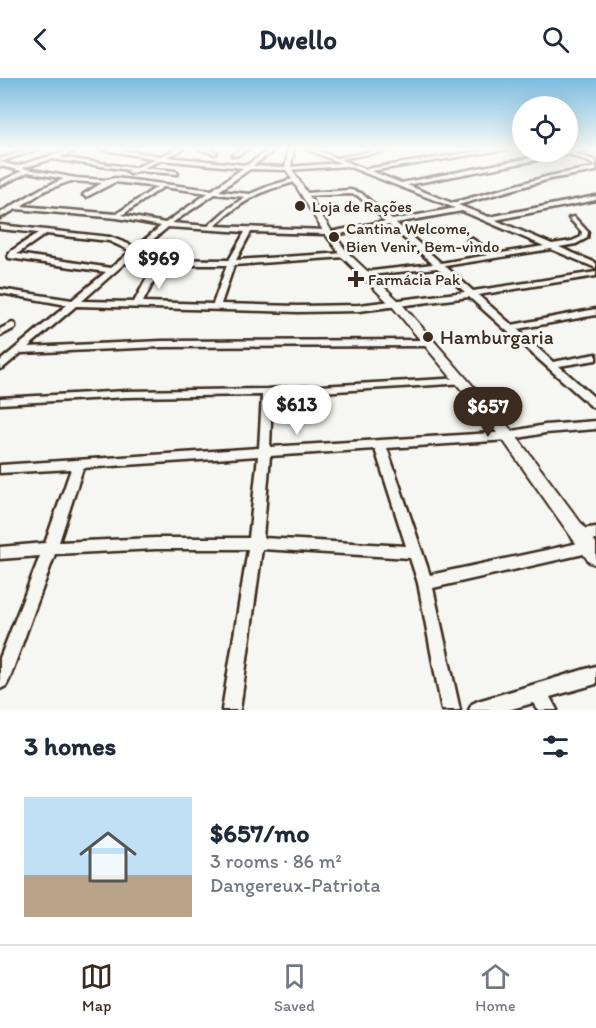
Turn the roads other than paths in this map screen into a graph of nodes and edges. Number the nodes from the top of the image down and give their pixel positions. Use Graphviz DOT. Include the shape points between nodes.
graph roads {
  1 [pos="73,178"];
  2 [pos="80,178"];
  3 [pos="117,178"];
  4 [pos="232,178"];
  5 [pos="382,178"];
  6 [pos="433,178"];
  7 [pos="547,178"];
  8 [pos="296,180"];
  9 [pos="112,181"];
  10 [pos="163,185"];
  11 [pos="398,185"];
  12 [pos="212,191"];
  13 [pos="86,195"];
  14 [pos="306,195"];
  15 [pos="250,196"];
  16 [pos="596,198"];
  17 [pos="451,205"];
  18 [pos="15,207"];
  19 [pos="462,209"];
  20 [pos="0,216"];
  21 [pos="117,216"];
  22 [pos="572,218"];
  23 [pos="488,219"];
  24 [pos="392,224"];
  25 [pos="165,225"];
  26 [pos="0,227"];
  27 [pos="209,228"];
  28 [pos="46,231"];
  29 [pos="249,231"];
  30 [pos="328,233"];
  31 [pos="471,240"];
  32 [pos="553,248"];
  33 [pos="136,250"];
  34 [pos="345,255"];
  35 [pos="495,257"];
  36 [pos="123,261"];
  37 [pos="159,263"];
  38 [pos="231,263"];
  39 [pos="593,263"];
  40 [pos="440,265"];
  41 [pos="110,270"];
  42 [pos="363,274"];
  43 [pos="596,274"];
  44 [pos="0,291"];
  45 [pos="10,293"];
  46 [pos="470,294"];
  47 [pos="0,299"];
  48 [pos="72,303"];
  49 [pos="396,304"];
  50 [pos="137,305"];
  51 [pos="216,308"];
  52 [pos="596,312"];
  53 [pos="12,326"];
  54 [pos="510,328"];
  55 [pos="0,333"];
  56 [pos="430,343"];
  57 [pos="20,350"];
  58 [pos="596,357"];
  59 [pos="550,365"];
  60 [pos="0,366"];
  61 [pos="462,381"];
  62 [pos="267,392"];
  63 [pos="0,401"];
  64 [pos="596,405"];
  65 [pos="596,425"];
  66 [pos="508,436"];
  67 [pos="380,446"];
  68 [pos="266,453"];
  69 [pos="78,465"];
  70 [pos="0,469"];
  71 [pos="596,533"];
  72 [pos="579,534"];
  73 [pos="257,542"];
  74 [pos="50,548"];
  75 [pos="592,552"];
  76 [pos="0,553"];
  77 [pos="416,553"];
  78 [pos="425,583"];
  79 [pos="596,675"];
  80 [pos="0,680"];
  81 [pos="537,693"];
  82 [pos="231,710"];
  83 [pos="451,710"];
  84 [pos="478,710"];
  85 [pos="548,710"];
  1 -- 18 [label="street"];
  2 -- 9 [label="street"];
  3 -- 9 [label="street"];
  4 -- 12 [label="street"];
  5 -- 11 [label="street"];
  6 -- 11 [label="street"];
  7 -- 17 [label="street"];
  8 -- 14 [label="street"];
  8 -- 15 [label="street"];
  9 -- 10 [label="street"];
  9 -- 13 [label="street"];
  10 -- 12 [label="street"];
  10 -- 21 [label="street"];
  11 -- 17 [label="street"];
  12 -- 15 [label="street"];
  12 -- 25 [label="street"];
  14 -- 24 [label="street" via="357,193"];
  14 -- 30 [label="street"];
  15 -- 27 [label="street"];
  16 -- 23 [label="street"];
  17 -- 19 [label="street"];
  18 -- 20 [label="street"];
  18 -- 21 [label="street"];
  19 -- 23 [label="street"];
  19 -- 24 [label="street"];
  21 -- 25 [label="street"];
  22 -- 32 [label="street" via="585,232 584,238"];
  23 -- 32 [label="street"];
  24 -- 30 [label="street"];
  24 -- 40 [label="street"];
  25 -- 27 [label="street"];
  25 -- 33 [label="street"];
  26 -- 28 [label="street"];
  27 -- 29 [label="street"];
  28 -- 33 [label="street" via="118,240"];
  28 -- 41 [label="street" via="12,256"];
  29 -- 30 [label="street"];
  29 -- 38 [label="street"];
  30 -- 34 [label="street"];
  31 -- 35 [label="street"];
  32 -- 35 [label="street"];
  32 -- 39 [label="street"];
  33 -- 36 [label="street"];
  34 -- 38 [label="street"];
  34 -- 42 [label="street"];
  35 -- 40 [label="street"];
  36 -- 37 [label="street"];
  36 -- 41 [label="street"];
  37 -- 38 [label="street"];
  37 -- 50 [label="street"];
  38 -- 51 [label="street"];
  40 -- 42 [label="street"];
  40 -- 46 [label="street"];
  41 -- 48 [label="street"];
  42 -- 49 [label="street"];
  43 -- 46 [label="street"];
  44 -- 45 [label="street"];
  45 -- 47 [label="street"];
  45 -- 48 [label="street"];
  46 -- 49 [label="street"];
  46 -- 54 [label="street"];
  48 -- 50 [label="street"];
  48 -- 57 [label="street"];
  49 -- 51 [label="street" via="307,309"];
  49 -- 56 [label="street"];
  50 -- 51 [label="street"];
  52 -- 54 [label="street"];
  53 -- 55 [label="street"];
  54 -- 59 [label="street"];
  56 -- 57 [label="street" via="162,344"];
  56 -- 61 [label="street"];
  57 -- 60 [label="street"];
  58 -- 59 [label="street"];
  59 -- 64 [label="street"];
  61 -- 62 [label="street"];
  61 -- 66 [label="street"];
  62 -- 63 [label="street"];
  62 -- 68 [label="street"];
  65 -- 66 [label="street"];
  66 -- 67 [label="street"];
  66 -- 72 [label="street"];
  67 -- 68 [label="street"];
  67 -- 77 [label="street"];
  68 -- 69 [label="street"];
  68 -- 73 [label="street"];
  69 -- 70 [label="street"];
  69 -- 74 [label="street"];
  71 -- 72 [label="street"];
  72 -- 75 [label="street"];
  73 -- 74 [label="street"];
  73 -- 77 [label="street"];
  73 -- 82 [label="street"];
  74 -- 76 [label="street"];
  74 -- 80 [label="street"];
  75 -- 78 [label="street"];
  77 -- 78 [label="street"];
  78 -- 83 [label="street"];
  79 -- 81 [label="street"];
  81 -- 84 [label="street"];
  81 -- 85 [label="street"];
}
